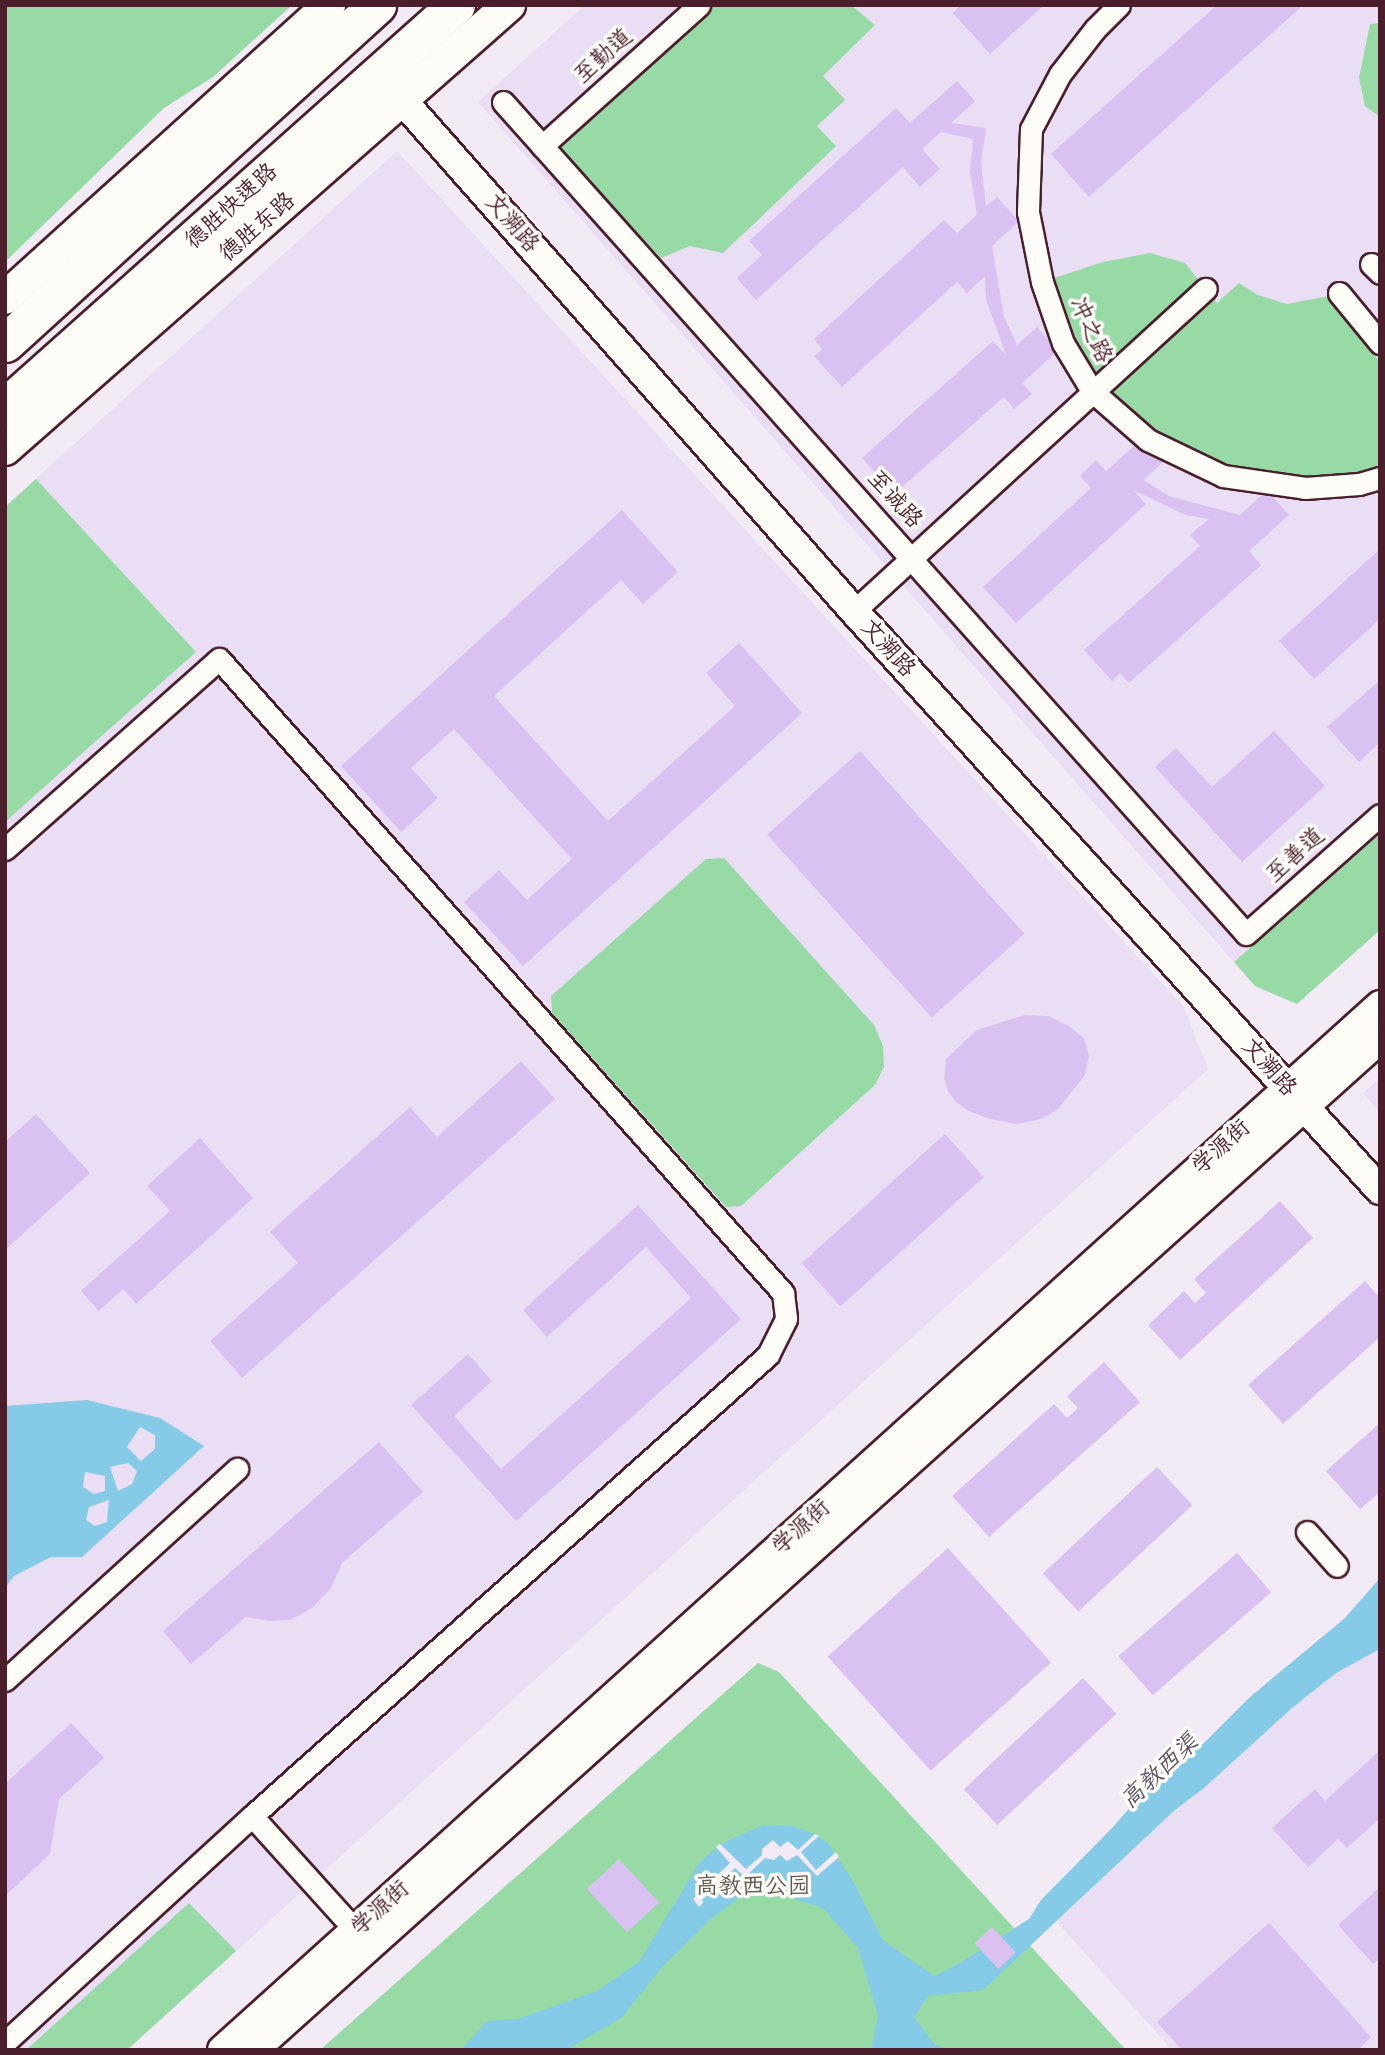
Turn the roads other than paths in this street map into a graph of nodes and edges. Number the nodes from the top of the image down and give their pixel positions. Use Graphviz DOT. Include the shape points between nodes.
graph roads {
  1 [pos="328,5"];
  2 [pos="377,5"];
  3 [pos="456,5"];
  4 [pos="509,5"];
  5 [pos="699,5"];
  6 [pos="1119,5"];
  7 [pos="402,100"];
  8 [pos="503,102"];
  9 [pos="542,146"];
  10 [pos="1206,289"];
  11 [pos="1339,293"];
  12 [pos="5,298"];
  13 [pos="5,343"];
  14 [pos="1380,343"];
  15 [pos="1092,391"];
  16 [pos="5,407"];
  17 [pos="5,449"];
  18 [pos="1380,478"];
  19 [pos="913,557"];
  20 [pos="854,611"];
  21 [pos="1380,815"];
  22 [pos="5,849"];
  23 [pos="1246,934"];
  24 [pos="1380,1005"];
  25 [pos="1380,1039"];
  26 [pos="1296,1097"];
  27 [pos="1380,1190"];
  28 [pos="237,1469"];
  29 [pos="1307,1532"];
  30 [pos="1337,1566"];
  31 [pos="5,1680"];
  32 [pos="252,1816"];
  33 [pos="355,1930"];
  34 [pos="5,2042"];
  35 [pos="222,2050"];
  36 [pos="254,2050"];
  1 -- 12 [label="main road"];
  2 -- 13 [label="highway"];
  3 -- 16 [label="highway, 德胜快速路"];
  4 -- 7 [label="main road, 德胜东路"];
  5 -- 9 [label="street, 至勤道"];
  6 -- 15 [label="street, 冲之路" via="1060,74 1031,129 1028,212 1042,282 1063,343"];
  7 -- 17 [label="main road, 德胜东路"];
  7 -- 20 [label="main road, 文溯路"];
  8 -- 9 [label="street, 至诚路"];
  9 -- 19 [label="street, 至诚路"];
  10 -- 15 [label="street"];
  11 -- 14 [label="street"];
  15 -- 18 [label="street, 冲之路" via="1148,440 1223,476 1305,488"];
  15 -- 19 [label="street"];
  19 -- 20 [label="street"];
  19 -- 23 [label="street, 至诚路"];
  20 -- 26 [label="main road, 文溯路"];
  21 -- 23 [label="street, 至善道"];
  22 -- 32 [label="street" via="219,660 783,1293 786,1319 768,1355"];
  24 -- 26 [label="main road, 学源街"];
  25 -- 26 [label="main road, 学源街"];
  26 -- 27 [label="main road, 文溯路"];
  26 -- 33 [label="main road, 学源街"];
  26 -- 36 [label="main road, 学源街"];
  28 -- 31 [label="street"];
  29 -- 30 [label="street"];
  32 -- 33 [label="street"];
  32 -- 34 [label="street"];
  33 -- 35 [label="main road, 学源街"];
}
